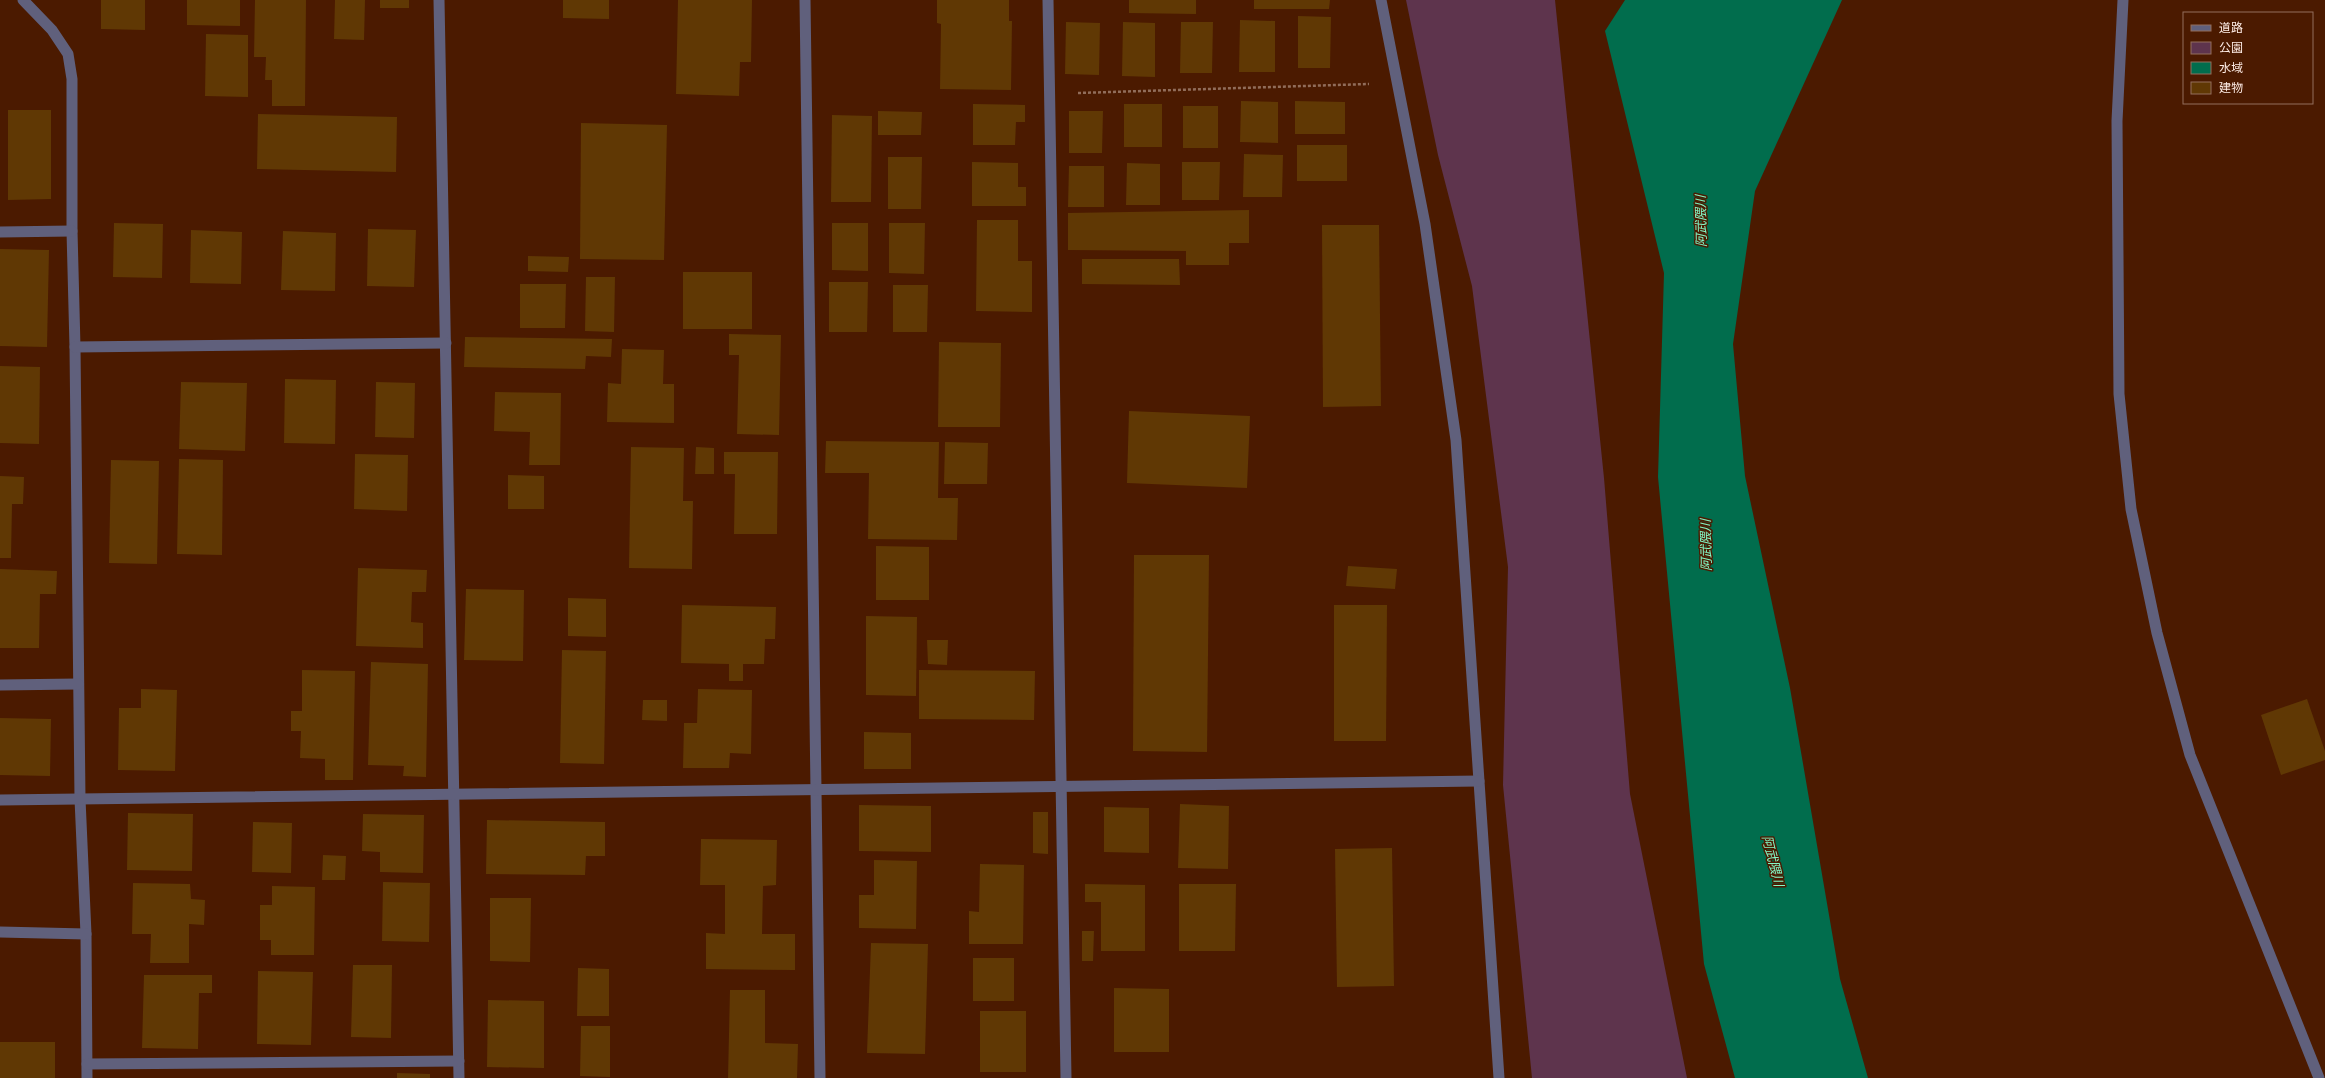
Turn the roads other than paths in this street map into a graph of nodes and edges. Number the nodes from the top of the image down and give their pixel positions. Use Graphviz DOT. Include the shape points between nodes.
graph roads {
  1 [pos="22,0"];
  2 [pos="439,0"];
  3 [pos="806,0"];
  4 [pos="1048,0"];
  5 [pos="1381,0"];
  6 [pos="2123,0"];
  7 [pos="72,231"];
  8 [pos="0,232"];
  9 [pos="446,343"];
  10 [pos="75,347"];
  11 [pos="78,684"];
  12 [pos="0,685"];
  13 [pos="1478,782"];
  14 [pos="1061,787"];
  15 [pos="814,790"];
  16 [pos="453,794"];
  17 [pos="80,799"];
  18 [pos="0,800"];
  19 [pos="0,932"];
  20 [pos="86,934"];
  21 [pos="459,1062"];
  22 [pos="87,1064"];
  23 [pos="87,1078"];
  24 [pos="459,1078"];
  25 [pos="820,1078"];
  26 [pos="1066,1078"];
  27 [pos="1499,1078"];
  28 [pos="2319,1078"];
  1 -- 7 [label="street" via="52,30 68,54 72,79"];
  2 -- 9 [label="street"];
  3 -- 15 [label="street"];
  4 -- 14 [label="street"];
  5 -- 13 [label="street" via="1425,224 1456,440"];
  6 -- 28 [label="street" via="2117,121 2119,394 2131,509 2156,633 2190,755"];
  7 -- 8 [label="street"];
  7 -- 10 [label="street"];
  9 -- 10 [label="street"];
  9 -- 16 [label="street"];
  10 -- 11 [label="street"];
  11 -- 12 [label="street"];
  11 -- 17 [label="street"];
  13 -- 14 [label="street"];
  13 -- 27 [label="street"];
  14 -- 15 [label="street"];
  14 -- 26 [label="street"];
  15 -- 16 [label="street"];
  15 -- 25 [label="street"];
  16 -- 17 [label="street"];
  16 -- 21 [label="street"];
  17 -- 18 [label="street"];
  17 -- 20 [label="street"];
  19 -- 20 [label="street"];
  20 -- 22 [label="street"];
  21 -- 22 [label="street"];
  21 -- 24 [label="street"];
  22 -- 23 [label="street"];
}
